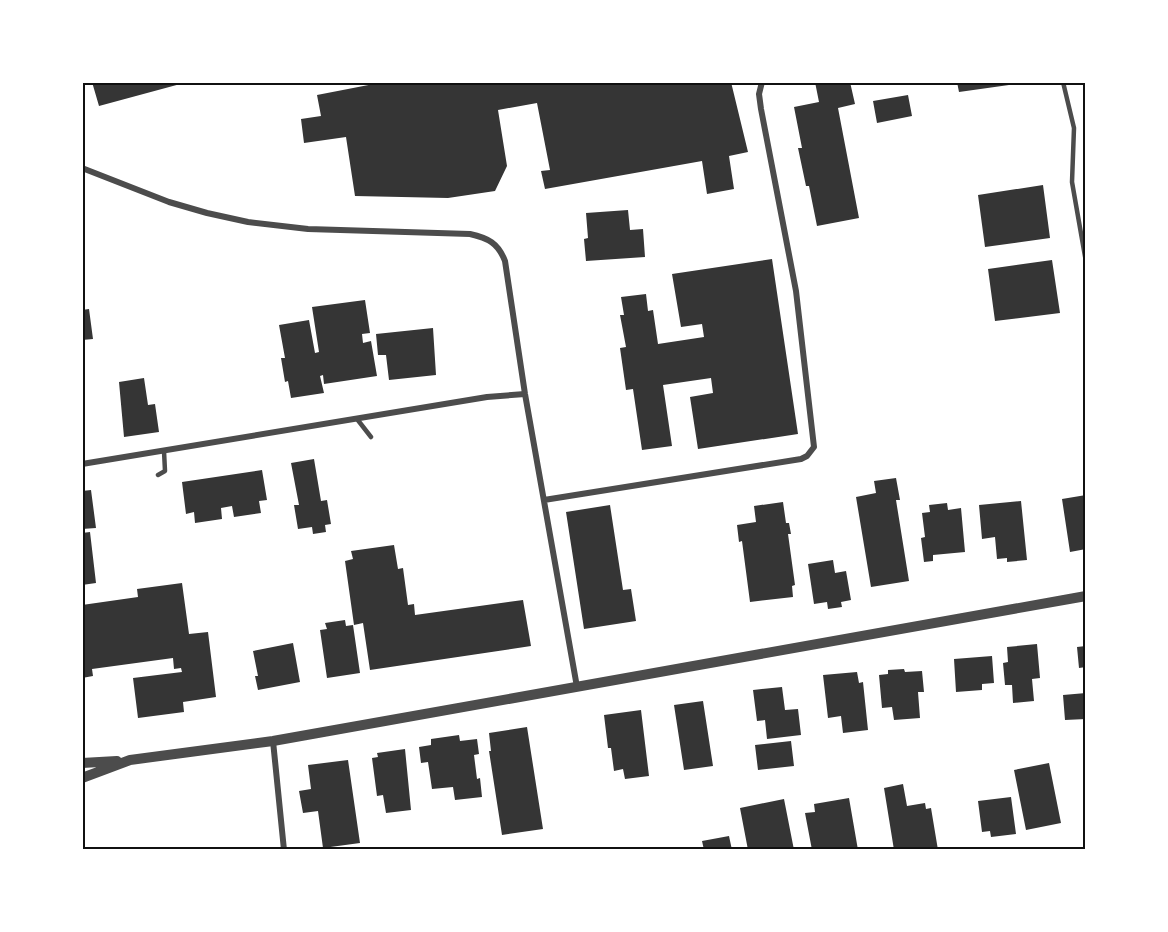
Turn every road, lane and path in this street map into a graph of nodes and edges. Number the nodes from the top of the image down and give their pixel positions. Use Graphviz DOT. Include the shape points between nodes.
graph roads {
  1 [pos="762,82"];
  2 [pos="1063,82"];
  3 [pos="82,168"];
  4 [pos="1086,262"];
  5 [pos="525,394"];
  6 [pos="357,419"];
  7 [pos="370,437"];
  8 [pos="164,451"];
  9 [pos="82,464"];
  10 [pos="158,475"];
  11 [pos="544,500"];
  12 [pos="1086,596"];
  13 [pos="577,687"];
  14 [pos="273,741"];
  15 [pos="130,760"];
  16 [pos="82,763"];
  17 [pos="82,778"];
  18 [pos="284,849"];
  1 -- 11 [label="street" via="759,94 796,291 814,447 801,459"];
  2 -- 4 [label="lane" via="1074,128 1072,182"];
  3 -- 5 [label="street" via="169,202 248,222 298,229 470,234 493,242 505,261"];
  5 -- 6 [label="street"];
  5 -- 11 [label="street"];
  6 -- 7 [label="lane"];
  6 -- 8 [label="street"];
  8 -- 9 [label="street"];
  8 -- 10 [label="lane" via="165,471"];
  11 -- 13 [label="street"];
  12 -- 13 [label="street"];
  13 -- 14 [label="street"];
  14 -- 15 [label="street"];
  14 -- 18 [label="street"];
  15 -- 16 [label="street"];
  15 -- 17 [label="street"];
}
